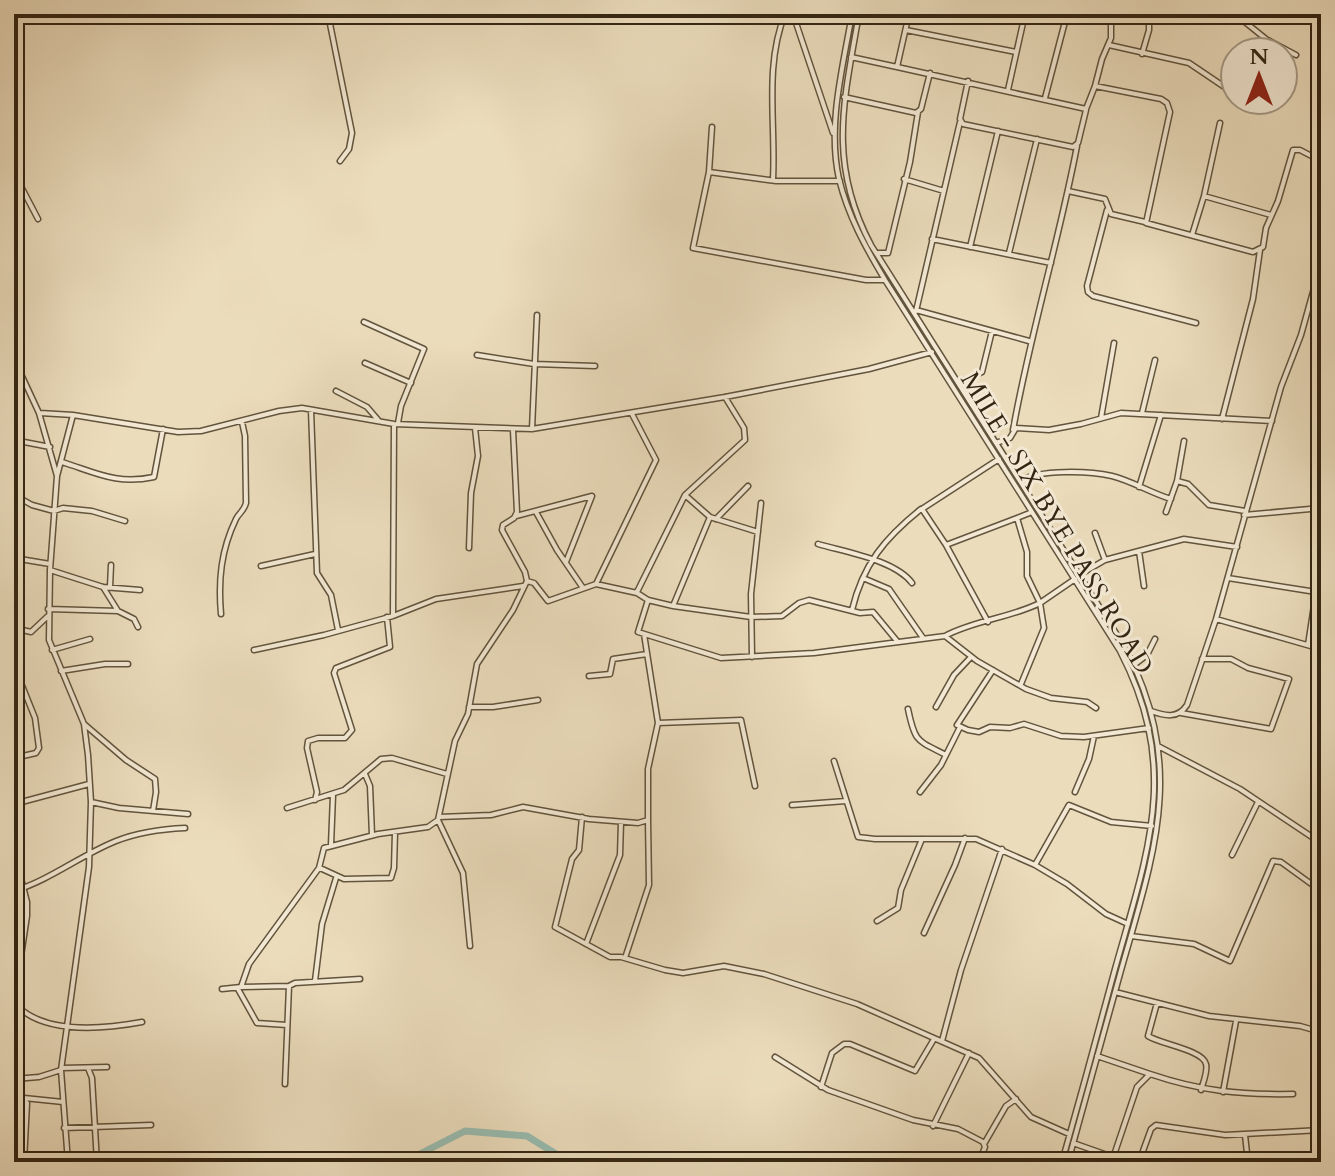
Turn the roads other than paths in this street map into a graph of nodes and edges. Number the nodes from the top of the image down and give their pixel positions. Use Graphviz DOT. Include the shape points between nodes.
graph roads {
  1 [pos="328,14"];
  2 [pos="785,14"];
  3 [pos="793,14"];
  4 [pos="852,14"];
  5 [pos="859,14"];
  6 [pos="909,14"];
  7 [pos="1025,14"];
  8 [pos="1067,14"];
  9 [pos="1111,14"];
  10 [pos="1149,14"];
  11 [pos="1235,14"];
  12 [pos="906,30"];
  13 [pos="1262,36"];
  14 [pos="1109,45"];
  15 [pos="1016,52"];
  16 [pos="1142,54"];
  17 [pos="851,57"];
  18 [pos="897,67"];
  19 [pos="930,73"];
  20 [pos="968,81"];
  21 [pos="1219,83"];
  22 [pos="1095,86"];
  23 [pos="1008,90"];
  24 [pos="844,97"];
  25 [pos="1045,98"];
  26 [pos="1086,109"];
  27 [pos="918,112"];
  28 [pos="960,122"];
  29 [pos="1220,123"];
  30 [pos="712,127"];
  31 [pos="998,131"];
  32 [pos="835,138"];
  33 [pos="1037,139"];
  34 [pos="1077,146"];
  35 [pos="842,157"];
  36 [pos="340,161"];
  37 [pos="1321,161"];
  38 [pos="709,172"];
  39 [pos="14,173"];
  40 [pos="773,179"];
  41 [pos="904,179"];
  42 [pos="840,181"];
  43 [pos="944,191"];
  44 [pos="1068,191"];
  45 [pos="1204,196"];
  46 [pos="1107,210"];
  47 [pos="1272,215"];
  48 [pos="38,219"];
  49 [pos="1146,223"];
  50 [pos="1192,235"];
  51 [pos="932,239"];
  52 [pos="970,247"];
  53 [pos="1260,250"];
  54 [pos="876,252"];
  55 [pos="1009,254"];
  56 [pos="1051,263"];
  57 [pos="1321,263"];
  58 [pos="885,280"];
  59 [pos="915,312"];
  60 [pos="537,315"];
  61 [pos="364,322"];
  62 [pos="1196,323"];
  63 [pos="992,331"];
  64 [pos="1030,341"];
  65 [pos="1114,343"];
  66 [pos="932,352"];
  67 [pos="477,355"];
  68 [pos="14,359"];
  69 [pos="1155,360"];
  70 [pos="365,363"];
  71 [pos="534,364"];
  72 [pos="595,366"];
  73 [pos="411,383"];
  74 [pos="958,383"];
  75 [pos="336,391"];
  76 [pos="725,397"];
  77 [pos="311,410"];
  78 [pos="39,413"];
  79 [pos="1142,413"];
  80 [pos="631,414"];
  81 [pos="73,415"];
  82 [pos="1161,415"];
  83 [pos="1101,418"];
  84 [pos="1222,419"];
  85 [pos="17,420"];
  86 [pos="1273,421"];
  87 [pos="242,422"];
  88 [pos="379,422"];
  89 [pos="396,424"];
  90 [pos="475,428"];
  91 [pos="163,429"];
  92 [pos="532,429"];
  93 [pos="513,430"];
  94 [pos="1013,430"];
  95 [pos="986,432"];
  96 [pos="1184,441"];
  97 [pos="996,443"];
  98 [pos="50,447"];
  99 [pos="999,459"];
  100 [pos="62,462"];
  101 [pos="57,476"];
  102 [pos="1020,481"];
  103 [pos="1177,481"];
  104 [pos="748,486"];
  105 [pos="1139,487"];
  106 [pos="14,495"];
  107 [pos="685,495"];
  108 [pos="1171,499"];
  109 [pos="761,503"];
  110 [pos="1321,508"];
  111 [pos="922,509"];
  112 [pos="54,511"];
  113 [pos="536,512"];
  114 [pos="1032,512"];
  115 [pos="1166,512"];
  116 [pos="1245,513"];
  117 [pos="516,516"];
  118 [pos="713,518"];
  119 [pos="1017,518"];
  120 [pos="125,521"];
  121 [pos="758,532"];
  122 [pos="1095,533"];
  123 [pos="818,544"];
  124 [pos="946,545"];
  125 [pos="1237,547"];
  126 [pos="469,548"];
  127 [pos="1139,551"];
  128 [pos="315,554"];
  129 [pos="1321,556"];
  130 [pos="14,558"];
  131 [pos="872,560"];
  132 [pos="1105,560"];
  133 [pos="566,562"];
  134 [pos="50,564"];
  135 [pos="111,565"];
  136 [pos="261,566"];
  137 [pos="50,570"];
  138 [pos="1077,577"];
  139 [pos="863,578"];
  140 [pos="1228,578"];
  141 [pos="912,583"];
  142 [pos="526,584"];
  143 [pos="596,584"];
  144 [pos="1144,586"];
  145 [pos="103,587"];
  146 [pos="110,588"];
  147 [pos="583,588"];
  148 [pos="140,590"];
  149 [pos="1316,592"];
  150 [pos="637,593"];
  151 [pos="648,600"];
  152 [pos="1040,603"];
  153 [pos="673,606"];
  154 [pos="48,609"];
  155 [pos="852,610"];
  156 [pos="118,611"];
  157 [pos="221,614"];
  158 [pos="48,615"];
  159 [pos="390,616"];
  160 [pos="751,617"];
  161 [pos="1216,619"];
  162 [pos="988,622"];
  163 [pos="138,627"];
  164 [pos="14,628"];
  165 [pos="338,630"];
  166 [pos="644,634"];
  167 [pos="945,636"];
  168 [pos="923,638"];
  169 [pos="90,639"];
  170 [pos="1155,639"];
  171 [pos="897,641"];
  172 [pos="1308,645"];
  173 [pos="1321,649"];
  174 [pos="52,650"];
  175 [pos="254,650"];
  176 [pos="647,654"];
  177 [pos="752,657"];
  178 [pos="971,657"];
  179 [pos="1202,659"];
  180 [pos="128,664"];
  181 [pos="1134,665"];
  182 [pos="993,670"];
  183 [pos="61,671"];
  184 [pos="589,676"];
  185 [pos="14,684"];
  186 [pos="1021,685"];
  187 [pos="538,700"];
  188 [pos="469,707"];
  189 [pos="936,707"];
  190 [pos="1096,708"];
  191 [pos="908,709"];
  192 [pos="1151,711"];
  193 [pos="1181,713"];
  194 [pos="658,723"];
  195 [pos="84,724"];
  196 [pos="960,727"];
  197 [pos="1149,728"];
  198 [pos="1094,736"];
  199 [pos="1158,746"];
  200 [pos="946,755"];
  201 [pos="14,758"];
  202 [pos="834,761"];
  203 [pos="365,774"];
  204 [pos="447,774"];
  205 [pos="90,784"];
  206 [pos="755,786"];
  207 [pos="920,792"];
  208 [pos="1075,792"];
  209 [pos="333,795"];
  210 [pos="315,800"];
  211 [pos="846,801"];
  212 [pos="91,802"];
  213 [pos="1258,802"];
  214 [pos="14,804"];
  215 [pos="792,805"];
  216 [pos="287,808"];
  217 [pos="153,811"];
  218 [pos="188,814"];
  219 [pos="582,817"];
  220 [pos="439,818"];
  221 [pos="648,820"];
  222 [pos="621,822"];
  223 [pos="1152,826"];
  224 [pos="185,828"];
  225 [pos="395,832"];
  226 [pos="372,835"];
  227 [pos="965,838"];
  228 [pos="923,839"];
  229 [pos="1321,843"];
  230 [pos="331,845"];
  231 [pos="1002,849"];
  232 [pos="14,852"];
  233 [pos="89,855"];
  234 [pos="1232,855"];
  235 [pos="1035,865"];
  236 [pos="319,868"];
  237 [pos="337,878"];
  238 [pos="24,888"];
  239 [pos="14,891"];
  240 [pos="1321,891"];
  241 [pos="877,921"];
  242 [pos="1128,924"];
  243 [pos="924,933"];
  244 [pos="1131,936"];
  245 [pos="586,944"];
  246 [pos="470,946"];
  247 [pos="625,958"];
  248 [pos="20,959"];
  249 [pos="14,962"];
  250 [pos="360,979"];
  251 [pos="315,981"];
  252 [pos="289,986"];
  253 [pos="240,988"];
  254 [pos="222,989"];
  255 [pos="1115,992"];
  256 [pos="1157,1003"];
  257 [pos="17,1006"];
  258 [pos="1236,1021"];
  259 [pos="142,1022"];
  260 [pos="287,1025"];
  261 [pos="66,1027"];
  262 [pos="1321,1032"];
  263 [pos="934,1038"];
  264 [pos="942,1041"];
  265 [pos="969,1053"];
  266 [pos="1097,1056"];
  267 [pos="14,1057"];
  268 [pos="775,1057"];
  269 [pos="107,1067"];
  270 [pos="88,1068"];
  271 [pos="61,1069"];
  272 [pos="1150,1074"];
  273 [pos="14,1079"];
  274 [pos="285,1084"];
  275 [pos="821,1087"];
  276 [pos="1201,1090"];
  277 [pos="14,1092"];
  278 [pos="1223,1092"];
  279 [pos="1293,1094"];
  280 [pos="22,1098"];
  281 [pos="1016,1099"];
  282 [pos="63,1102"];
  283 [pos="151,1125"];
  284 [pos="933,1126"];
  285 [pos="94,1127"];
  286 [pos="64,1128"];
  287 [pos="1321,1130"];
  288 [pos="1069,1134"];
  289 [pos="1245,1135"];
  290 [pos="1073,1143"];
  291 [pos="984,1144"];
  292 [pos="1113,1158"];
  293 [pos="24,1162"];
  294 [pos="68,1162"];
  295 [pos="97,1162"];
  296 [pos="979,1162"];
  297 [pos="1062,1162"];
  298 [pos="1068,1162"];
  299 [pos="1127,1162"];
  300 [pos="1139,1162"];
  301 [pos="1248,1162"];
  1 -- 36 [label="street" via="352,133"];
  2 -- 40 [label="street" via="773,73"];
  3 -- 32 [label="street"];
  4 -- 32 [label="street, MILE - SIX BYE PASS ROAD"];
  5 -- 17 [label="street"];
  6 -- 12 [label="street"];
  7 -- 15 [label="street"];
  8 -- 25 [label="street"];
  9 -- 14 [label="street"];
  10 -- 16 [label="street"];
  11 -- 13 [label="street"];
  12 -- 15 [label="street"];
  12 -- 18 [label="street"];
  14 -- 16 [label="street"];
  14 -- 22 [label="street"];
  15 -- 23 [label="street"];
  16 -- 21 [label="street" via="1189,63"];
  17 -- 18 [label="street"];
  17 -- 24 [label="street"];
  18 -- 19 [label="street"];
  19 -- 20 [label="street"];
  19 -- 27 [label="street"];
  20 -- 23 [label="street"];
  20 -- 28 [label="street"];
  22 -- 26 [label="street"];
  22 -- 49 [label="street" via="1155,97 1169,106"];
  23 -- 25 [label="street"];
  24 -- 27 [label="street"];
  24 -- 35 [label="street"];
  25 -- 26 [label="street"];
  26 -- 34 [label="street"];
  27 -- 41 [label="street"];
  28 -- 31 [label="street"];
  28 -- 43 [label="street"];
  29 -- 45 [label="street"];
  30 -- 38 [label="street"];
  31 -- 33 [label="street"];
  31 -- 52 [label="street"];
  32 -- 35 [label="street"];
  32 -- 42 [label="street, MILE - SIX BYE PASS ROAD"];
  33 -- 34 [label="street"];
  33 -- 55 [label="street"];
  34 -- 44 [label="street"];
  35 -- 54 [label="street" via="858,218"];
  37 -- 47 [label="street" via="1293,150"];
  38 -- 40 [label="street"];
  38 -- 58 [label="street" via="695,249"];
  39 -- 48 [label="street"];
  40 -- 42 [label="street"];
  41 -- 43 [label="street"];
  41 -- 54 [label="street" via="888,253"];
  42 -- 58 [label="street, MILE - SIX BYE PASS ROAD" via="854,223"];
  43 -- 51 [label="street"];
  44 -- 46 [label="street" via="1105,199"];
  44 -- 56 [label="street"];
  45 -- 47 [label="street"];
  45 -- 50 [label="street"];
  46 -- 49 [label="street"];
  46 -- 62 [label="street" via="1088,292"];
  47 -- 53 [label="street"];
  49 -- 50 [label="street"];
  50 -- 53 [label="street"];
  51 -- 52 [label="street"];
  51 -- 59 [label="street"];
  52 -- 55 [label="street"];
  53 -- 84 [label="street"];
  54 -- 59 [label="street"];
  55 -- 56 [label="street"];
  56 -- 64 [label="street"];
  57 -- 86 [label="street"];
  58 -- 66 [label="street, MILE - SIX BYE PASS ROAD"];
  59 -- 63 [label="street"];
  59 -- 74 [label="street"];
  60 -- 71 [label="street"];
  61 -- 73 [label="street" via="424,349"];
  63 -- 64 [label="street"];
  63 -- 74 [label="street" via="982,372"];
  64 -- 94 [label="street"];
  65 -- 83 [label="street"];
  66 -- 76 [label="street"];
  66 -- 95 [label="street, MILE - SIX BYE PASS ROAD"];
  67 -- 71 [label="street"];
  68 -- 78 [label="street"];
  69 -- 79 [label="street"];
  70 -- 73 [label="street"];
  71 -- 72 [label="street"];
  71 -- 92 [label="street"];
  73 -- 89 [label="street"];
  74 -- 95 [label="street"];
  75 -- 88 [label="street" via="367,407"];
  76 -- 80 [label="street"];
  76 -- 107 [label="street" via="744,428 745,440"];
  77 -- 87 [label="street" via="279,411"];
  77 -- 88 [label="street"];
  77 -- 128 [label="street"];
  78 -- 81 [label="street"];
  78 -- 98 [label="street"];
  79 -- 82 [label="street"];
  79 -- 83 [label="street"];
  80 -- 92 [label="street"];
  80 -- 143 [label="street" via="656,460"];
  81 -- 91 [label="street"];
  81 -- 100 [label="street"];
  82 -- 84 [label="street"];
  82 -- 105 [label="street"];
  83 -- 94 [label="street" via="1049,430"];
  84 -- 86 [label="street"];
  85 -- 98 [label="street" via="19,441"];
  86 -- 116 [label="street"];
  87 -- 91 [label="street" via="201,431"];
  87 -- 157 [label="street" via="246,503 219,573"];
  88 -- 89 [label="street"];
  89 -- 90 [label="street"];
  89 -- 159 [label="street"];
  90 -- 93 [label="street"];
  90 -- 126 [label="street" via="478,456"];
  91 -- 100 [label="street" via="154,477 110,479"];
  92 -- 93 [label="street"];
  93 -- 117 [label="street"];
  94 -- 97 [label="street" via="1010,438"];
  95 -- 97 [label="street"];
  95 -- 99 [label="street, MILE - SIX BYE PASS ROAD"];
  96 -- 103 [label="street"];
  97 -- 102 [label="street"];
  98 -- 101 [label="street"];
  99 -- 111 [label="street"];
  99 -- 114 [label="street, MILE - SIX BYE PASS ROAD"];
  100 -- 101 [label="street"];
  101 -- 112 [label="street"];
  102 -- 105 [label="street" via="1029,475 1087,473"];
  102 -- 138 [label="street"];
  103 -- 108 [label="street"];
  103 -- 116 [label="street" via="1188,484 1209,505"];
  104 -- 118 [label="street"];
  105 -- 108 [label="street"];
  106 -- 112 [label="street"];
  107 -- 118 [label="street"];
  107 -- 150 [label="street"];
  108 -- 115 [label="street"];
  109 -- 121 [label="street"];
  110 -- 116 [label="street"];
  111 -- 124 [label="street"];
  111 -- 131 [label="street" via="891,533"];
  112 -- 120 [label="street" via="92,511"];
  112 -- 134 [label="street"];
  113 -- 117 [label="street"];
  113 -- 133 [label="street"];
  113 -- 133 [label="street" via="593,496"];
  114 -- 119 [label="street"];
  114 -- 138 [label="street, MILE - SIX BYE PASS ROAD"];
  116 -- 125 [label="street"];
  117 -- 142 [label="street" via="502,530"];
  118 -- 121 [label="street"];
  118 -- 153 [label="street"];
  119 -- 124 [label="street"];
  119 -- 152 [label="street" via="1027,552 1027,576"];
  121 -- 160 [label="street"];
  122 -- 132 [label="street"];
  123 -- 131 [label="street"];
  124 -- 162 [label="street"];
  125 -- 127 [label="street" via="1192,539"];
  125 -- 140 [label="street"];
  127 -- 132 [label="street"];
  127 -- 144 [label="street"];
  128 -- 136 [label="street"];
  128 -- 165 [label="street"];
  129 -- 149 [label="street"];
  130 -- 134 [label="street"];
  131 -- 139 [label="street"];
  131 -- 141 [label="street"];
  132 -- 138 [label="street"];
  133 -- 147 [label="street"];
  134 -- 137 [label="street"];
  135 -- 146 [label="street"];
  137 -- 145 [label="street"];
  137 -- 154 [label="street"];
  138 -- 152 [label="street"];
  138 -- 181 [label="street"];
  138 -- 197 [label="street, MILE - SIX BYE PASS ROAD" via="1127,664"];
  139 -- 155 [label="street"];
  139 -- 168 [label="street" via="889,589"];
  140 -- 149 [label="street"];
  140 -- 161 [label="street"];
  142 -- 147 [label="street" via="534,583 548,601"];
  142 -- 159 [label="street" via="436,599"];
  142 -- 188 [label="street" via="477,664"];
  143 -- 147 [label="street"];
  143 -- 150 [label="street"];
  145 -- 146 [label="street"];
  145 -- 156 [label="street"];
  146 -- 148 [label="street"];
  149 -- 172 [label="street"];
  150 -- 151 [label="street"];
  151 -- 153 [label="street"];
  151 -- 166 [label="street" via="638,632"];
  152 -- 162 [label="street"];
  152 -- 186 [label="street" via="1044,628"];
  153 -- 160 [label="street"];
  154 -- 156 [label="street"];
  154 -- 158 [label="street"];
  155 -- 160 [label="street" via="809,600 782,616"];
  155 -- 171 [label="street" via="873,612"];
  156 -- 163 [label="street"];
  158 -- 164 [label="street" via="31,632"];
  158 -- 174 [label="street"];
  159 -- 165 [label="street"];
  159 -- 210 [label="street" via="390,647 336,668 352,730 345,738 308,741"];
  160 -- 177 [label="street"];
  161 -- 172 [label="street"];
  161 -- 179 [label="street"];
  162 -- 167 [label="street"];
  165 -- 175 [label="street"];
  166 -- 176 [label="street"];
  166 -- 177 [label="street" via="715,657"];
  167 -- 168 [label="street"];
  167 -- 178 [label="street"];
  168 -- 171 [label="street"];
  169 -- 174 [label="street"];
  170 -- 181 [label="street"];
  171 -- 177 [label="street"];
  172 -- 173 [label="street"];
  174 -- 183 [label="street"];
  176 -- 184 [label="street" via="613,659 610,674"];
  176 -- 194 [label="street"];
  178 -- 182 [label="street"];
  178 -- 189 [label="street"];
  179 -- 193 [label="street"];
  179 -- 193 [label="street" via="1231,659 1289,679 1271,729"];
  180 -- 183 [label="street"];
  181 -- 192 [label="street"];
  182 -- 186 [label="street"];
  182 -- 196 [label="street"];
  183 -- 195 [label="street"];
  185 -- 201 [label="street" via="21,683 35,718 39,748"];
  186 -- 190 [label="street" via="1036,694"];
  187 -- 188 [label="street"];
  188 -- 204 [label="street"];
  191 -- 200 [label="street" via="921,743"];
  192 -- 193 [label="street"];
  192 -- 199 [label="street"];
  194 -- 206 [label="street" via="741,720"];
  194 -- 221 [label="street" via="648,769"];
  195 -- 205 [label="street"];
  195 -- 217 [label="street" via="155,779"];
  196 -- 198 [label="street" via="979,732 1024,724 1061,736"];
  196 -- 200 [label="street"];
  197 -- 198 [label="street"];
  197 -- 223 [label="street, MILE - SIX BYE PASS ROAD" via="1155,780"];
  198 -- 208 [label="street"];
  199 -- 213 [label="street"];
  199 -- 244 [label="street" via="1157,838"];
  200 -- 207 [label="street"];
  202 -- 211 [label="street"];
  203 -- 204 [label="street" via="376,761 392,758"];
  203 -- 209 [label="street"];
  203 -- 226 [label="street"];
  204 -- 220 [label="street"];
  205 -- 212 [label="street"];
  205 -- 214 [label="street"];
  209 -- 210 [label="street"];
  209 -- 230 [label="street"];
  210 -- 216 [label="street"];
  211 -- 215 [label="street"];
  211 -- 228 [label="street" via="858,837"];
  212 -- 217 [label="street"];
  212 -- 233 [label="street"];
  213 -- 229 [label="street"];
  213 -- 234 [label="street"];
  217 -- 218 [label="street"];
  219 -- 220 [label="street" via="523,807"];
  219 -- 222 [label="street"];
  219 -- 245 [label="street" via="579,850 572,859 555,927"];
  220 -- 225 [label="street" via="428,827"];
  220 -- 246 [label="street" via="463,873"];
  221 -- 222 [label="street"];
  221 -- 247 [label="street" via="649,885"];
  222 -- 245 [label="street" via="620,855"];
  223 -- 235 [label="street" via="1111,822 1069,805"];
  223 -- 242 [label="street, MILE - SIX BYE PASS ROAD"];
  224 -- 233 [label="street" via="139,834"];
  225 -- 226 [label="street"];
  225 -- 237 [label="street" via="394,877"];
  226 -- 230 [label="street"];
  227 -- 228 [label="street"];
  227 -- 231 [label="street"];
  227 -- 243 [label="street"];
  228 -- 241 [label="street" via="898,908"];
  230 -- 236 [label="street" via="321,851"];
  231 -- 235 [label="street"];
  231 -- 264 [label="street"];
  232 -- 238 [label="street"];
  233 -- 238 [label="street"];
  233 -- 261 [label="street"];
  235 -- 242 [label="street"];
  236 -- 237 [label="street"];
  236 -- 253 [label="street" via="249,964"];
  237 -- 251 [label="street" via="322,924"];
  238 -- 239 [label="street"];
  238 -- 248 [label="street" via="27,916"];
  240 -- 244 [label="street" via="1273,861 1230,961 1194,944"];
  242 -- 288 [label="street, MILE - SIX BYE PASS ROAD"];
  244 -- 255 [label="street"];
  245 -- 247 [label="street" via="610,957"];
  247 -- 263 [label="street" via="683,973 724,966 764,974 857,1004"];
  248 -- 249 [label="street"];
  248 -- 257 [label="street"];
  250 -- 251 [label="street"];
  251 -- 252 [label="street"];
  252 -- 253 [label="street"];
  252 -- 260 [label="street"];
  253 -- 254 [label="street"];
  253 -- 260 [label="street" via="257,1023"];
  255 -- 256 [label="street"];
  255 -- 266 [label="street"];
  256 -- 258 [label="street"];
  256 -- 276 [label="street" via="1148,1036 1203,1058"];
  257 -- 261 [label="street" via="35,1020"];
  257 -- 267 [label="street"];
  258 -- 262 [label="street"];
  258 -- 278 [label="street"];
  259 -- 261 [label="street"];
  260 -- 274 [label="street"];
  261 -- 271 [label="street"];
  263 -- 264 [label="street"];
  263 -- 275 [label="street" via="915,1071 844,1044 832,1053"];
  264 -- 265 [label="street"];
  265 -- 281 [label="street"];
  265 -- 284 [label="street"];
  266 -- 272 [label="street"];
  266 -- 290 [label="street"];
  268 -- 275 [label="street"];
  269 -- 270 [label="street"];
  270 -- 271 [label="street"];
  270 -- 285 [label="street"];
  271 -- 273 [label="street"];
  271 -- 282 [label="street"];
  272 -- 276 [label="street"];
  272 -- 292 [label="street" via="1137,1087"];
  275 -- 284 [label="street"];
  276 -- 278 [label="street"];
  277 -- 280 [label="street"];
  278 -- 279 [label="street"];
  280 -- 282 [label="street"];
  280 -- 293 [label="street" via="27,1109"];
  281 -- 288 [label="street" via="1031,1117"];
  281 -- 291 [label="street" via="1006,1106"];
  282 -- 286 [label="street"];
  283 -- 285 [label="street"];
  284 -- 291 [label="street" via="958,1129"];
  285 -- 286 [label="street"];
  285 -- 295 [label="street"];
  286 -- 294 [label="street"];
  287 -- 289 [label="street"];
  288 -- 297 [label="street, MILE - SIX BYE PASS ROAD"];
  289 -- 300 [label="street" via="1156,1125"];
  289 -- 301 [label="street"];
  290 -- 292 [label="street"];
  290 -- 298 [label="street"];
  291 -- 296 [label="street"];
  292 -- 299 [label="street"];
}
